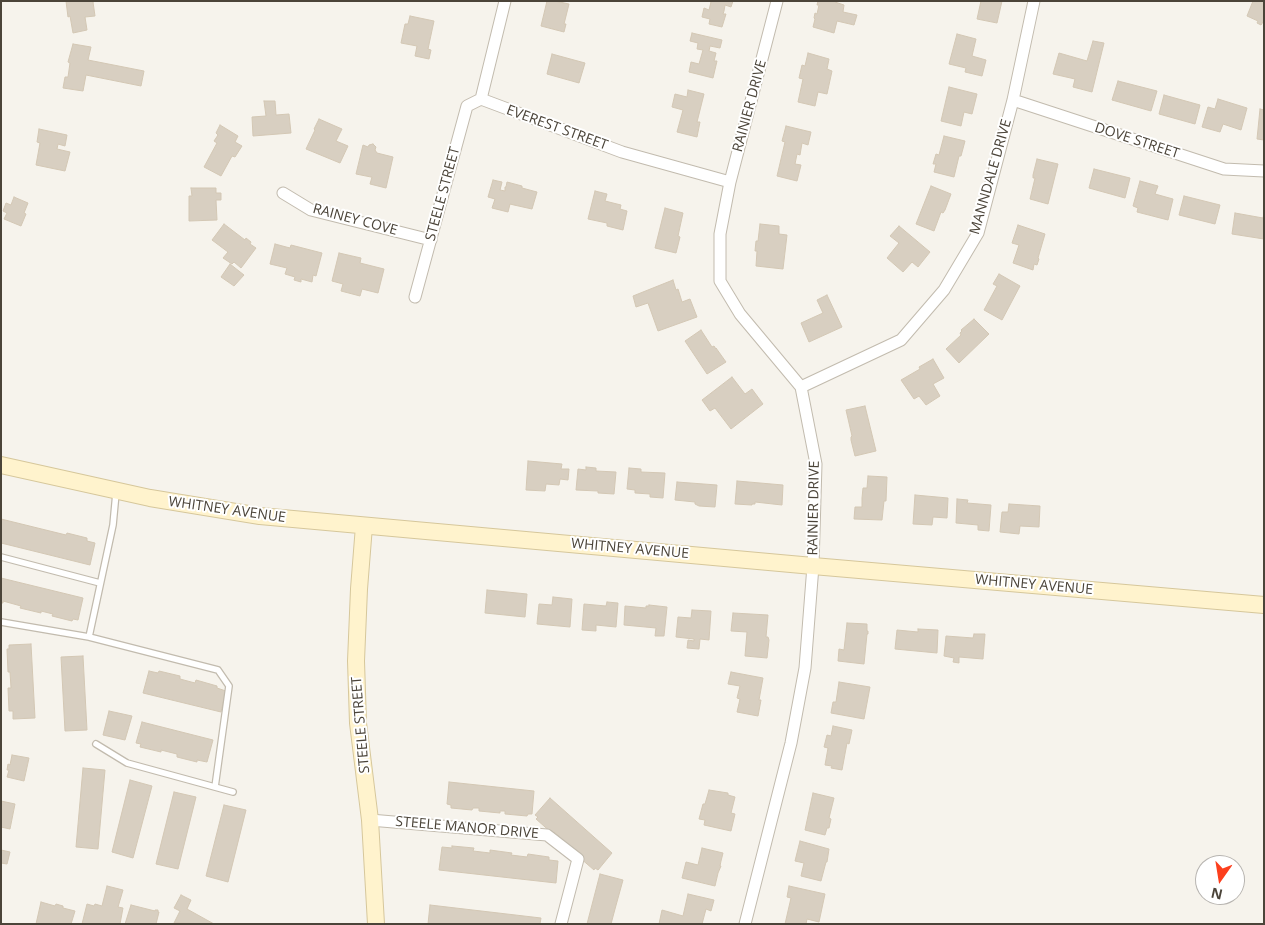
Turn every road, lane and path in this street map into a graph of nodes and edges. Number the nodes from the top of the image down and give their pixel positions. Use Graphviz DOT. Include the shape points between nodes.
graph roads {
  1 [pos="505,1"];
  2 [pos="778,1"];
  3 [pos="1034,1"];
  4 [pos="481,99"];
  5 [pos="1013,100"];
  6 [pos="1264,171"];
  7 [pos="730,182"];
  8 [pos="283,193"];
  9 [pos="431,240"];
  10 [pos="415,297"];
  11 [pos="801,387"];
  12 [pos="1,465"];
  13 [pos="116,491"];
  14 [pos="364,526"];
  15 [pos="1,557"];
  16 [pos="813,566"];
  17 [pos="100,583"];
  18 [pos="1264,605"];
  19 [pos="1,622"];
  20 [pos="88,637"];
  21 [pos="96,744"];
  22 [pos="215,787"];
  23 [pos="233,792"];
  24 [pos="370,820"];
  25 [pos="376,924"];
  26 [pos="562,924"];
  27 [pos="745,924"];
  1 -- 4 [label="street"];
  2 -- 7 [label="street, RAINIER DRIVE"];
  3 -- 5 [label="street, MANNDALE DRIVE"];
  4 -- 7 [label="street, EVEREST STREET" via="622,152"];
  4 -- 9 [label="street, STEELE STREET" via="467,106"];
  5 -- 6 [label="street, DOVE STREET" via="1224,169"];
  5 -- 11 [label="street, MANNDALE DRIVE" via="978,233 944,290 901,340"];
  7 -- 11 [label="street, RAINIER DRIVE" via="720,234 720,280 740,314"];
  8 -- 9 [label="street, RAINEY COVE" via="311,210"];
  9 -- 10 [label="street, STEELE STREET"];
  11 -- 16 [label="street, RAINIER DRIVE" via="816,464"];
  12 -- 13 [label="main road, WHITNEY AVENUE"];
  13 -- 14 [label="main road, WHITNEY AVENUE" via="260,516"];
  13 -- 17 [label="lane" via="113,525"];
  14 -- 16 [label="main road, WHITNEY AVENUE"];
  14 -- 24 [label="main road, STEELE STREET" via="356,661 358,723"];
  15 -- 17 [label="lane"];
  16 -- 18 [label="main road, WHITNEY AVENUE"];
  16 -- 27 [label="street, RAINIER DRIVE" via="805,668 792,744"];
  17 -- 20 [label="lane"];
  19 -- 20 [label="lane"];
  20 -- 22 [label="lane" via="218,670 229,686"];
  21 -- 22 [label="lane" via="127,764"];
  22 -- 23 [label="lane"];
  24 -- 25 [label="main road, STEELE STREET"];
  24 -- 26 [label="street, STEELE MANOR DRIVE" via="547,835 578,859"];
}
